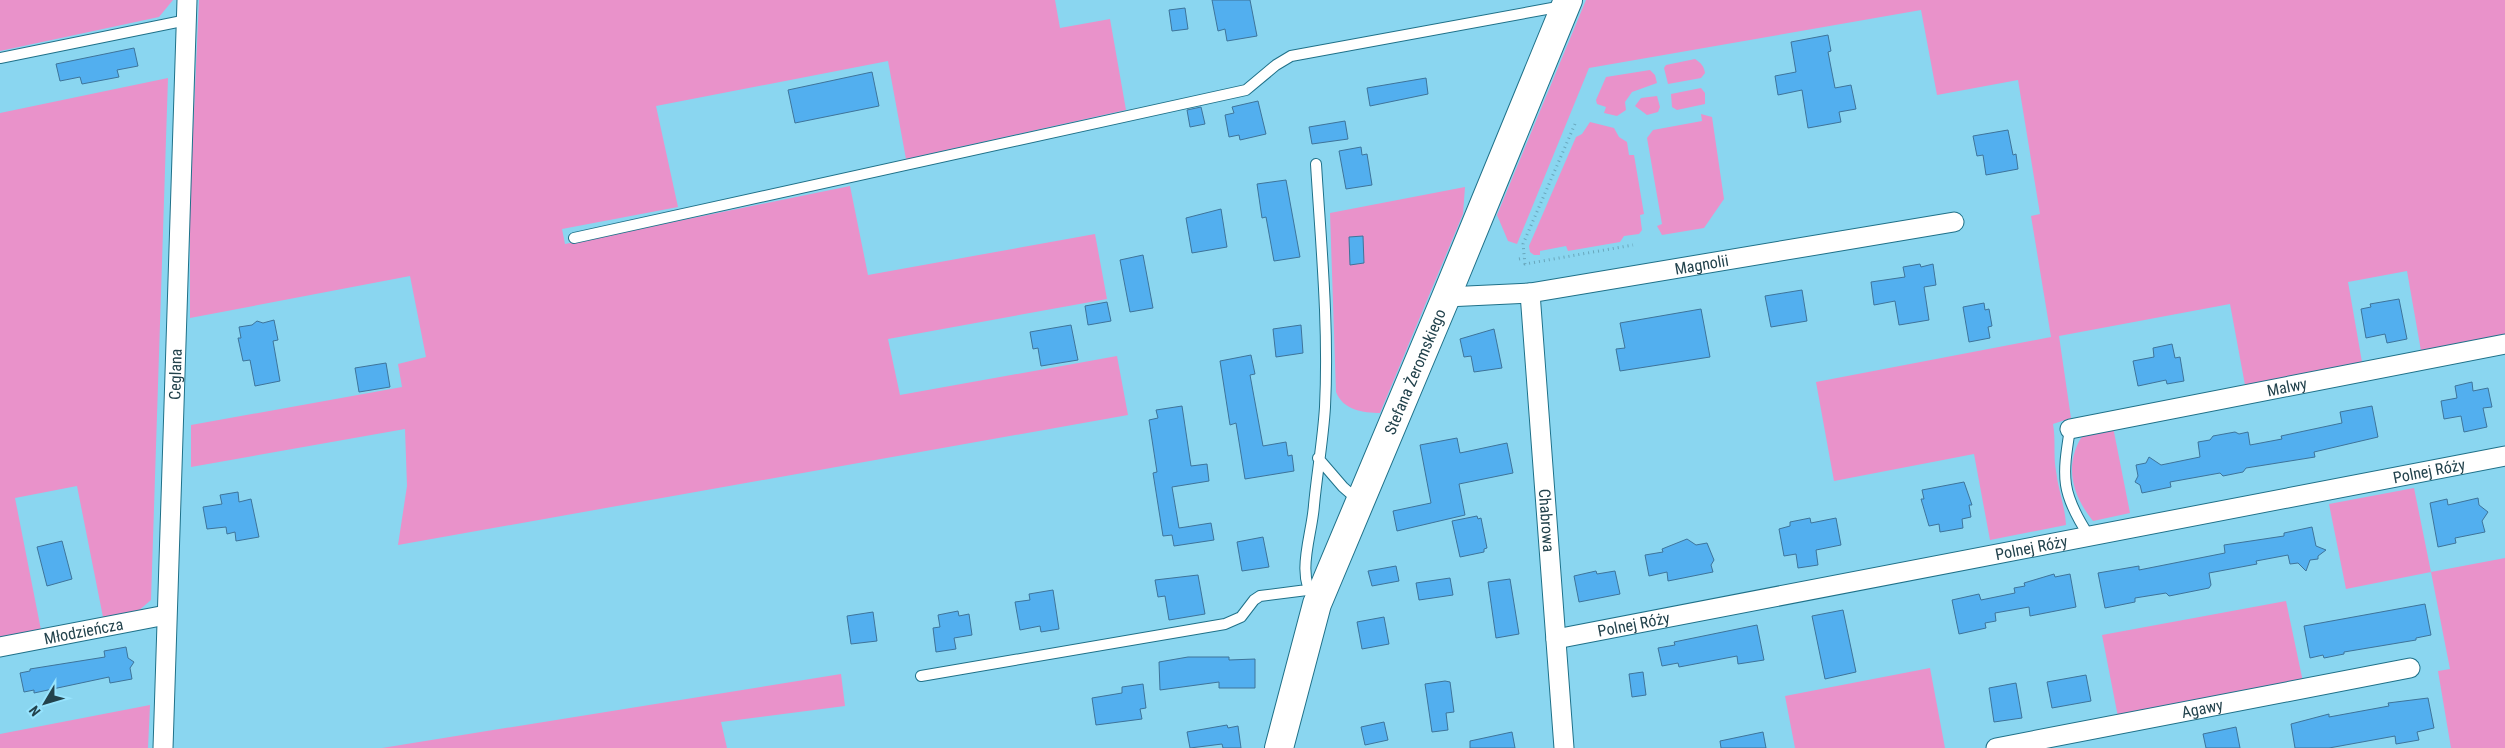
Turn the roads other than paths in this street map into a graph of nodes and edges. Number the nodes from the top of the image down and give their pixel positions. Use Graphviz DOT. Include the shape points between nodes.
graph roads {
  1 [pos="187,0"];
  2 [pos="1566,3"];
  3 [pos="187,20"];
  4 [pos="0,58"];
  5 [pos="1316,164"];
  6 [pos="1954,222"];
  7 [pos="574,238"];
  8 [pos="1530,293"];
  9 [pos="1446,297"];
  10 [pos="2505,344"];
  11 [pos="2070,429"];
  12 [pos="2505,456"];
  13 [pos="1318,458"];
  14 [pos="1360,502"];
  15 [pos="2089,536"];
  16 [pos="1312,597"];
  17 [pos="166,615"];
  18 [pos="1556,639"];
  19 [pos="0,647"];
  20 [pos="2410,668"];
  21 [pos="921,676"];
  22 [pos="163,748"];
  23 [pos="1279,748"];
  24 [pos="1564,748"];
  25 [pos="1996,748"];
  1 -- 3 [label="street, Ceglana"];
  2 -- 7 [label="lane" via="1292,56 1246,90"];
  2 -- 9 [label="street, Stefana Żeromskiego"];
  3 -- 4 [label="lane"];
  3 -- 17 [label="street, Ceglana"];
  5 -- 13 [label="lane" via="1326,347 1325,409"];
  6 -- 8 [label="street, Magnolii"];
  8 -- 9 [label="street, Magnolii"];
  8 -- 18 [label="street, Chabrowa"];
  9 -- 14 [label="street, Stefana Żeromskiego"];
  10 -- 11 [label="street, Malwy"];
  11 -- 15 [label="lane" via="2063,467 2065,488 2070,505"];
  12 -- 15 [label="street, Polnej Róży"];
  13 -- 14 [label="lane" via="1342,487"];
  13 -- 16 [label="lane" via="1314,514 1305,569"];
  14 -- 16 [label="street, Stefana Żeromskiego"];
  15 -- 18 [label="street, Polnej Róży"];
  16 -- 21 [label="lane" via="1260,596 1241,617 1225,624"];
  16 -- 23 [label="street, Stefana Żeromskiego"];
  17 -- 19 [label="street, Młodzieńcza"];
  17 -- 22 [label="street, Ceglana"];
  18 -- 24 [label="street, Chabrowa"];
  20 -- 25 [label="street, Agawy"];
}
